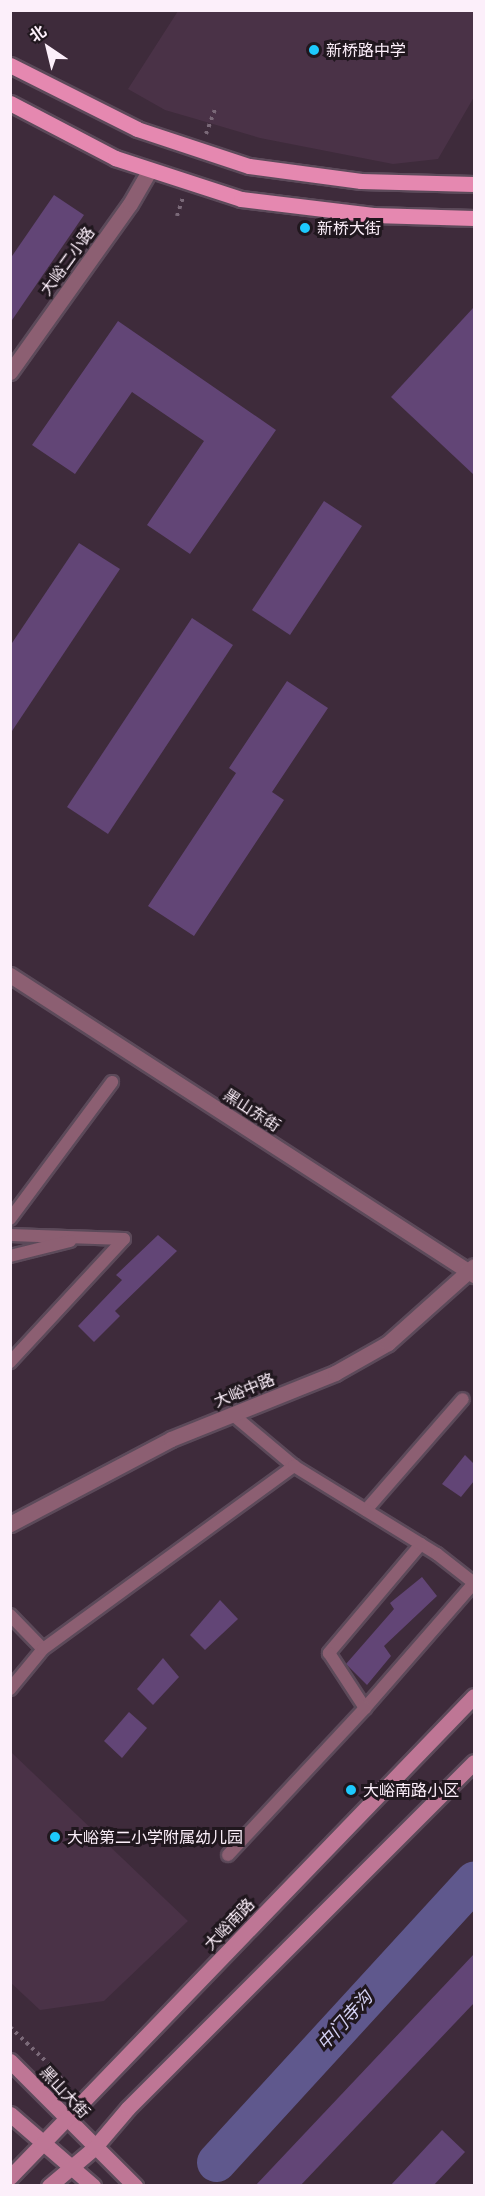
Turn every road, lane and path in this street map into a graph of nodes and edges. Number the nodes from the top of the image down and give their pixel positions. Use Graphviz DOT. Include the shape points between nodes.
graph roads {
  1 [pos="10,65"];
  2 [pos="10,104"];
  3 [pos="150,170"];
  4 [pos="474,184"];
  5 [pos="474,218"];
  6 [pos="10,372"];
  7 [pos="10,975"];
  8 [pos="112,1082"];
  9 [pos="10,1219"];
  10 [pos="10,1235"];
  11 [pos="84,1238"];
  12 [pos="10,1256"];
  13 [pos="473,1271"];
  14 [pos="10,1362"];
  15 [pos="463,1399"];
  16 [pos="232,1414"];
  17 [pos="294,1466"];
  18 [pos="366,1510"];
  19 [pos="10,1524"];
  20 [pos="421,1544"];
  21 [pos="474,1583"];
  22 [pos="10,1615"];
  23 [pos="43,1649"];
  24 [pos="10,1689"];
  25 [pos="474,1696"];
  26 [pos="365,1708"];
  27 [pos="474,1762"];
  28 [pos="228,1855"];
  29 [pos="10,2061"];
  30 [pos="10,2114"];
  31 [pos="67,2120"];
  32 [pos="44,2143"];
  33 [pos="93,2148"];
  34 [pos="70,2169"];
  35 [pos="10,2177"];
  36 [pos="49,2186"];
  37 [pos="93,2186"];
  38 [pos="135,2186"];
  1 -- 4 [label="main road" via="137,129 249,166 361,181"];
  2 -- 3 [label="main road" via="115,158"];
  3 -- 5 [label="main road" via="240,199 304,209"];
  3 -- 6 [label="street, 大峪二小路"];
  7 -- 13 [label="street, 黑山东街"];
  8 -- 9 [label="lane"];
  10 -- 11 [label="lane"];
  11 -- 12 [label="lane"];
  11 -- 14 [label="lane" via="124,1239"];
  13 -- 16 [label="street, 大峪中路" via="388,1343 335,1373"];
  15 -- 18 [label="lane"];
  16 -- 17 [label="lane"];
  16 -- 19 [label="street, 大峪中路" via="171,1439"];
  17 -- 18 [label="lane"];
  17 -- 23 [label="lane"];
  18 -- 20 [label="lane"];
  20 -- 21 [label="lane"];
  20 -- 26 [label="lane" via="329,1653"];
  21 -- 26 [label="lane"];
  22 -- 23 [label="lane"];
  23 -- 24 [label="lane"];
  25 -- 31 [label="main road, 大峪南路"];
  26 -- 28 [label="lane"];
  27 -- 33 [label="main road" via="128,2108"];
  29 -- 31 [label="main road, 黑山大街"];
  30 -- 32 [label="main road"];
  31 -- 32 [label="main road, 大峪南路"];
  31 -- 33 [label="main road, 黑山大街"];
  32 -- 34 [label="main road"];
  32 -- 35 [label="main road, 大峪南路"];
  33 -- 34 [label="main road"];
  33 -- 38 [label="main road, 黑山大街"];
  34 -- 36 [label="main road"];
  34 -- 37 [label="main road"];
}
